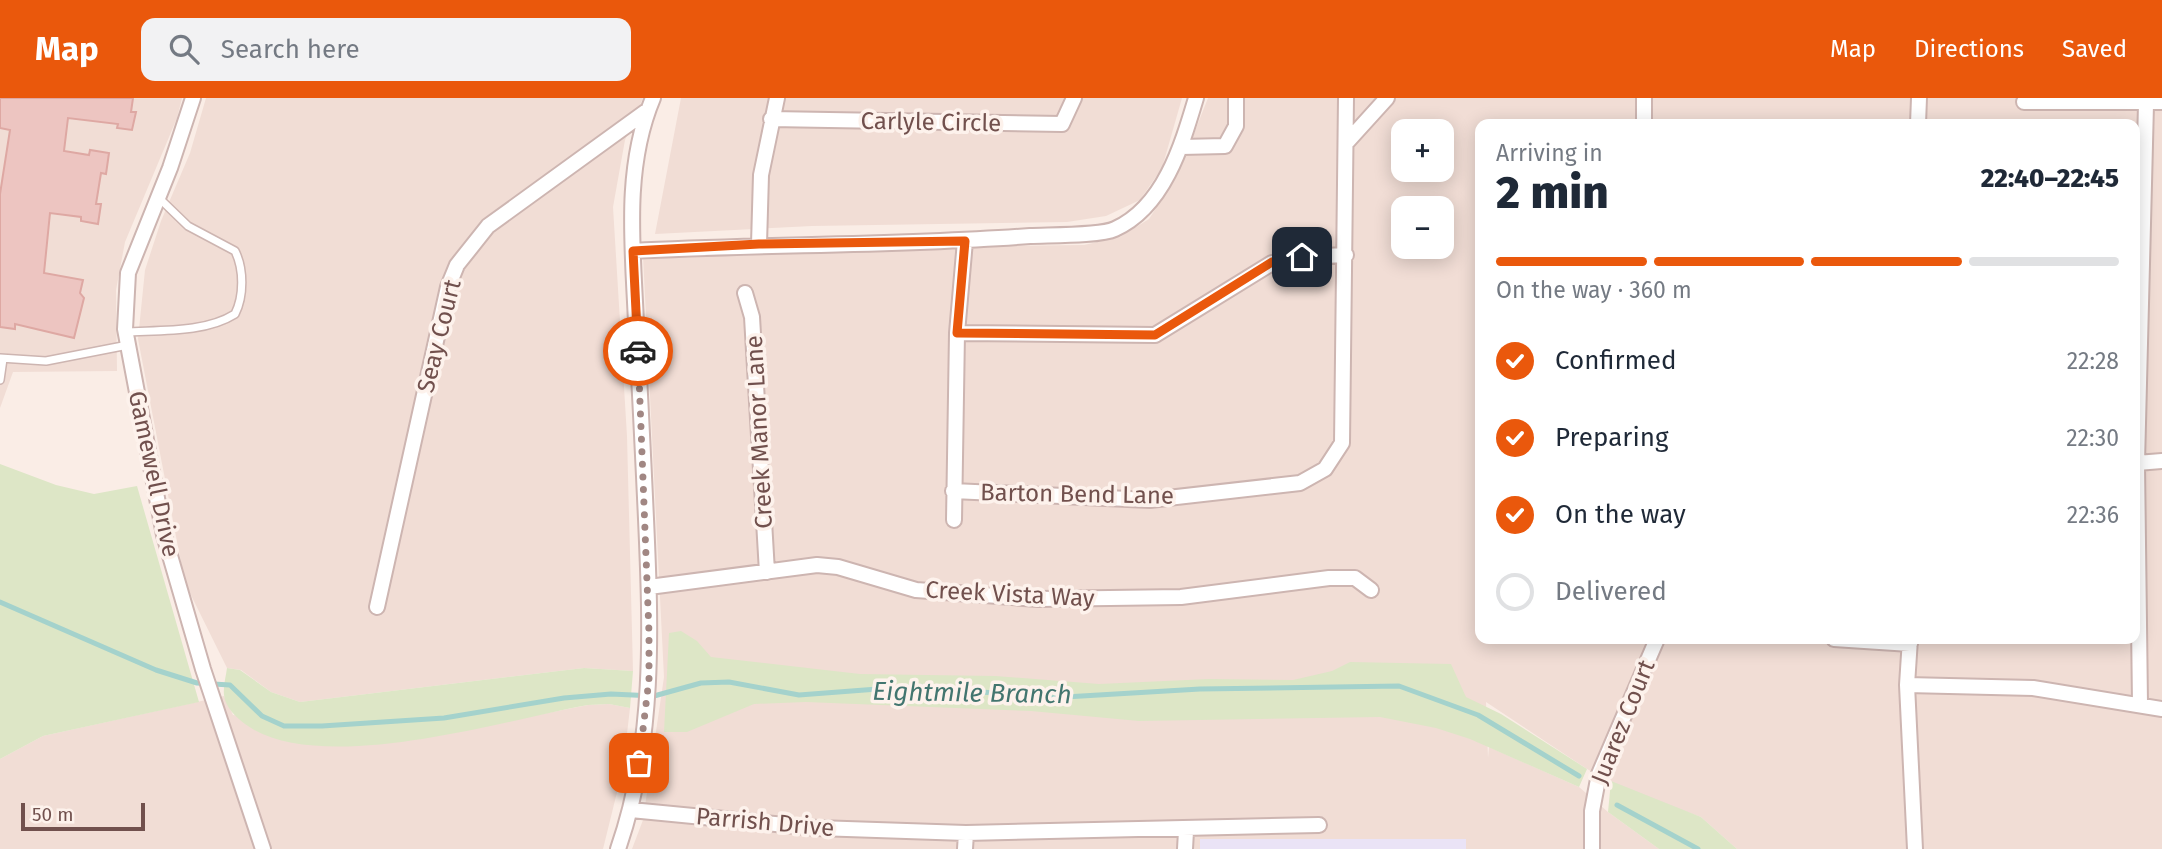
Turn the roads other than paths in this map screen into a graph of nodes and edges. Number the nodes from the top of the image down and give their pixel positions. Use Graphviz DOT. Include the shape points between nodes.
graph roads {
  1 [pos="193,98"];
  2 [pos="777,98"];
  3 [pos="1074,98"];
  4 [pos="1196,98"];
  5 [pos="1236,98"];
  6 [pos="1346,98"];
  7 [pos="1387,98"];
  8 [pos="1644,98"];
  9 [pos="1919,98"];
  10 [pos="2024,102"];
  11 [pos="2162,102"];
  12 [pos="650,104"];
  13 [pos="2146,104"];
  14 [pos="772,119"];
  15 [pos="1644,119"];
  16 [pos="1918,119"];
  17 [pos="1348,141"];
  18 [pos="1181,147"];
  19 [pos="159,197"];
  20 [pos="965,241"];
  21 [pos="759,244"];
  22 [pos="633,251"];
  23 [pos="1346,255"];
  24 [pos="745,293"];
  25 [pos="957,333"];
  26 [pos="127,339"];
  27 [pos="2140,343"];
  28 [pos="2,358"];
  29 [pos="0,380"];
  30 [pos="2162,461"];
  31 [pos="2140,463"];
  32 [pos="954,491"];
  33 [pos="954,520"];
  34 [pos="767,572"];
  35 [pos="649,587"];
  36 [pos="1371,590"];
  37 [pos="377,607"];
  38 [pos="1655,644"];
  39 [pos="1910,644"];
  40 [pos="2139,644"];
  41 [pos="1907,685"];
  42 [pos="2140,704"];
  43 [pos="2162,709"];
  44 [pos="631,810"];
  45 [pos="1319,825"];
  46 [pos="1186,831"];
  47 [pos="966,833"];
  48 [pos="263,849"];
  49 [pos="618,849"];
  50 [pos="965,849"];
  51 [pos="1185,849"];
  52 [pos="1592,849"];
  53 [pos="1915,849"];
  1 -- 19 [label="street, Gamewell Drive"];
  2 -- 14 [label="street"];
  3 -- 14 [label="street, Carlyle Circle" via="1062,124"];
  4 -- 18 [label="street"];
  5 -- 18 [label="street" via="1236,126 1225,146"];
  6 -- 17 [label="street, Barton Bend Lane"];
  7 -- 17 [label="street"];
  8 -- 15 [label="street"];
  9 -- 16 [label="street"];
  10 -- 13 [label="street"];
  11 -- 13 [label="street"];
  12 -- 22 [label="street" via="635,169"];
  12 -- 37 [label="street, Seay Court" via="488,226 457,265 448,287"];
  13 -- 27 [label="street"];
  14 -- 21 [label="street" via="761,175"];
  17 -- 23 [label="street, Barton Bend Lane"];
  18 -- 20 [label="street" via="1155,195 1113,230"];
  19 -- 26 [label="street, Gamewell Drive" via="128,273"];
  19 -- 26 [label="lane" via="188,226 235,251 241,268 240,305 235,314 215,322"];
  20 -- 21 [label="street"];
  20 -- 25 [label="street"];
  21 -- 22 [label="street"];
  22 -- 35 [label="street"];
  23 -- 25 [label="street" via="1272,262 1155,335"];
  23 -- 32 [label="street, Barton Bend Lane" via="1342,443 1325,469 1300,483 1150,500"];
  24 -- 34 [label="street, Creek Manor Lane" via="752,317"];
  25 -- 32 [label="street"];
  26 -- 28 [label="lane" via="46,361"];
  26 -- 48 [label="street, Gamewell Drive" via="164,535 202,669"];
  28 -- 29 [label="lane"];
  30 -- 31 [label="street"];
  32 -- 33 [label="street"];
  34 -- 35 [label="street, Creek Vista Way"];
  34 -- 36 [label="street, Creek Vista Way" via="838,567 916,590 1038,599 1181,597 1342,578 1355,578"];
  35 -- 44 [label="street" via="649,679"];
  38 -- 52 [label="street, Juarez Court" via="1599,774 1592,811"];
  39 -- 41 [label="street"];
  40 -- 42 [label="street"];
  41 -- 42 [label="street" via="2033,688"];
  41 -- 53 [label="street"];
  42 -- 43 [label="street"];
  44 -- 47 [label="street, Parrish Drive" via="817,828"];
  44 -- 49 [label="street"];
  45 -- 46 [label="street, Parrish Drive"];
  46 -- 47 [label="street, Parrish Drive"];
  46 -- 51 [label="street"];
  47 -- 50 [label="street"];
}
